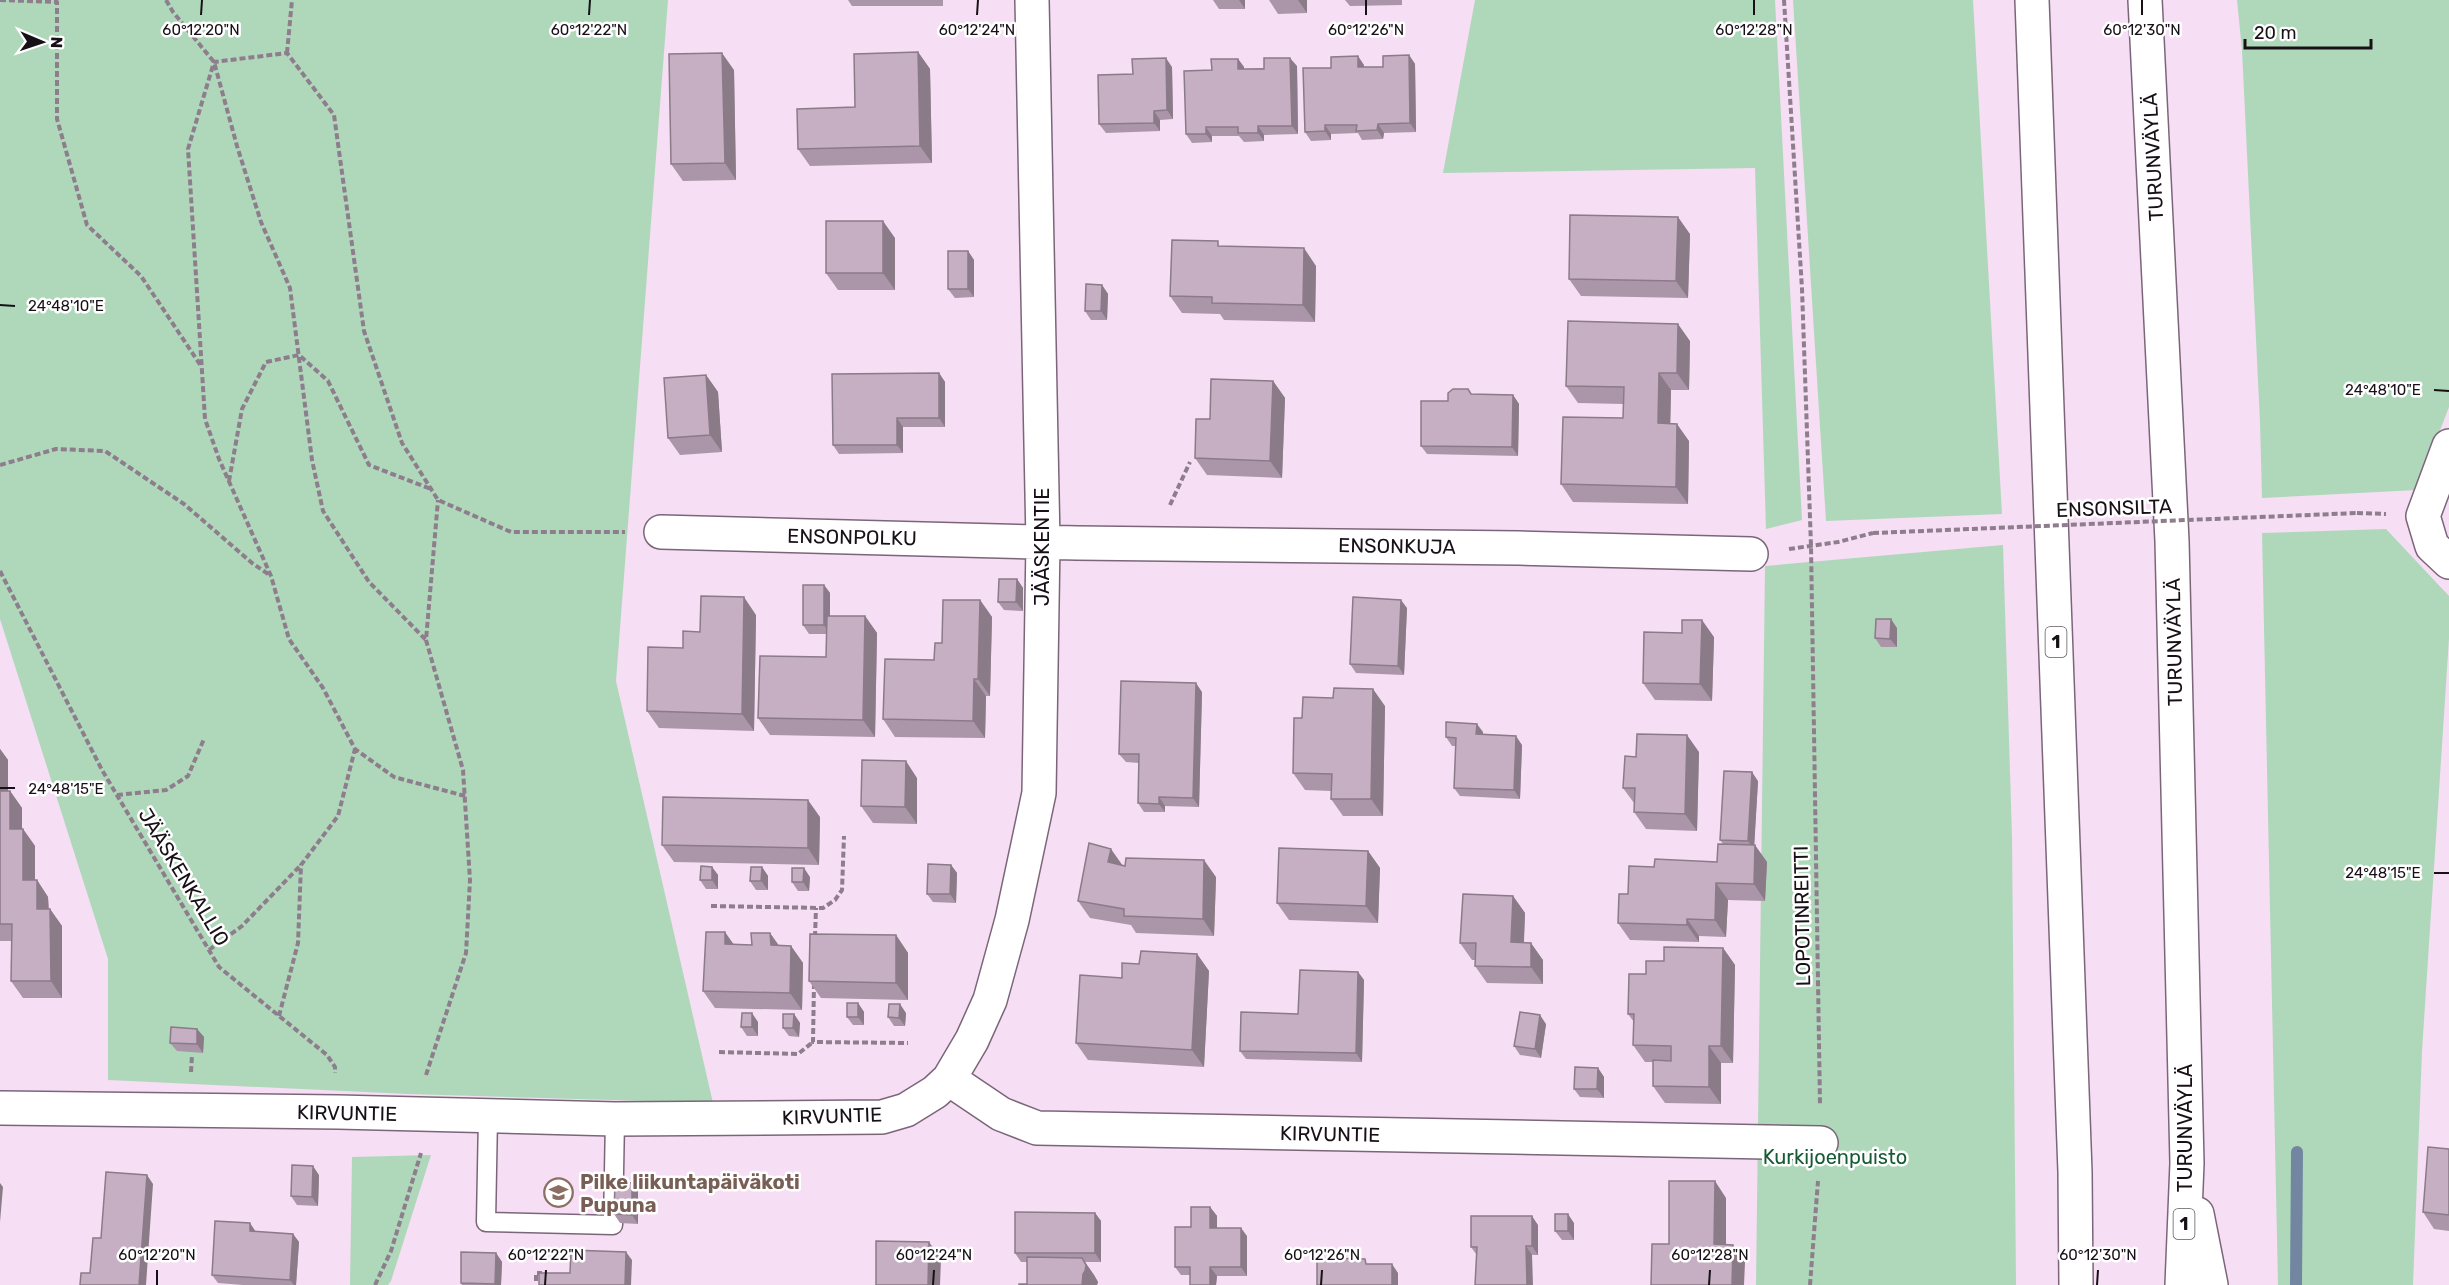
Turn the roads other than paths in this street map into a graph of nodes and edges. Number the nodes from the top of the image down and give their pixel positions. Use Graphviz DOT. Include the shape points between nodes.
graph roads {
  1 [pos="1032,0"];
  2 [pos="2032,0"];
  3 [pos="2145,0"];
  4 [pos="2449,446"];
  5 [pos="661,532"];
  6 [pos="1043,542"];
  7 [pos="1751,554"];
  8 [pos="2441,554"];
  9 [pos="949,1079"];
  10 [pos="0,1108"];
  11 [pos="488,1116"];
  12 [pos="615,1119"];
  13 [pos="1821,1143"];
  14 [pos="2187,1163"];
  15 [pos="2076,1285"];
  16 [pos="2182,1285"];
  17 [pos="2211,1285"];
  1 -- 6 [label="main road, JÄÄSKENTIE"];
  2 -- 15 [label="main road, 1" via="2074,1125"];
  3 -- 14 [label="main road, TURUNVÄYLÄ / 1" via="2172,541"];
  4 -- 8 [label="main road" via="2423,516"];
  5 -- 6 [label="main road, ENSONPOLKU"];
  6 -- 7 [label="main road, ENSONKUJA"];
  6 -- 9 [label="main road, JÄÄSKENTIE" via="1039,793 990,1000"];
  9 -- 12 [label="main road, KIRVUNTIE" via="922,1102 882,1117"];
  9 -- 13 [label="main road, KIRVUNTIE" via="1001,1114 1037,1128"];
  10 -- 11 [label="main road, KIRVUNTIE"];
  11 -- 12 [label="main road, KIRVUNTIE"];
  11 -- 12 [label="lane" via="486,1222 613,1225"];
  14 -- 16 [label="main road, TURUNVÄYLÄ / 1"];
  14 -- 17 [label="main road"];
}
